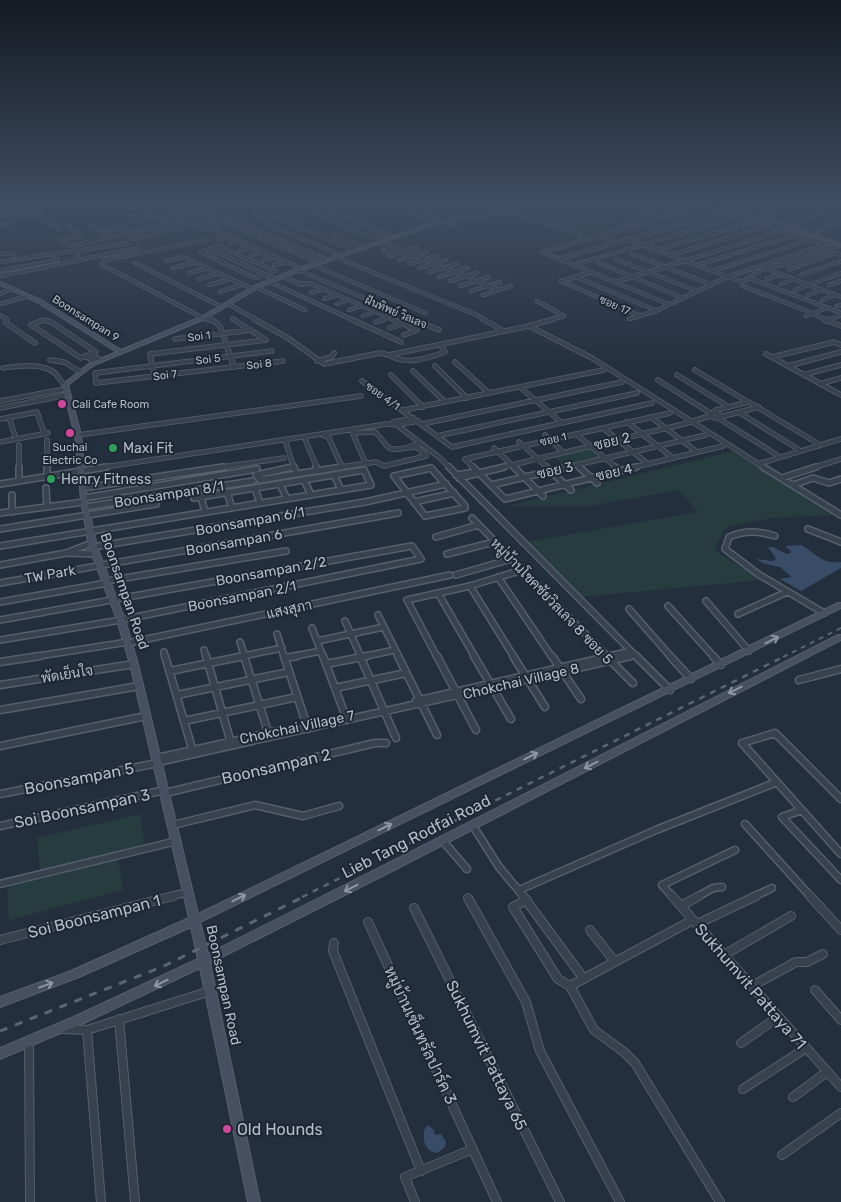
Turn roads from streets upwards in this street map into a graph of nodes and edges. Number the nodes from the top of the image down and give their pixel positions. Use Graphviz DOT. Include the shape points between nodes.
graph roads {
  1 [pos="7,259"];
  2 [pos="57,259"];
  3 [pos="84,259"];
  4 [pos="109,259"];
  5 [pos="176,259"];
  6 [pos="188,259"];
  7 [pos="216,259"];
  8 [pos="233,259"];
  9 [pos="247,259"];
  10 [pos="267,259"];
  11 [pos="280,259"];
  12 [pos="310,259"];
  13 [pos="340,259"];
  14 [pos="402,259"];
  15 [pos="425,259"];
  16 [pos="560,259"];
  17 [pos="594,259"];
  18 [pos="615,259"];
  19 [pos="645,259"];
  20 [pos="687,259"];
  21 [pos="719,259"];
  22 [pos="750,259"];
  23 [pos="779,259"];
  24 [pos="799,259"];
  25 [pos="818,259"];
  26 [pos="0,260"];
  27 [pos="79,260"];
  28 [pos="263,260"];
  29 [pos="327,260"];
  30 [pos="399,260"];
  31 [pos="446,260"];
  32 [pos="684,260"];
  33 [pos="237,261"];
  34 [pos="166,262"];
  35 [pos="195,262"];
  36 [pos="287,262"];
  37 [pos="841,262"];
  38 [pos="135,263"];
  39 [pos="319,263"];
  40 [pos="435,263"];
  41 [pos="599,263"];
  42 [pos="226,264"];
  43 [pos="409,264"];
  44 [pos="457,264"];
  45 [pos="274,265"];
  46 [pos="313,265"];
  47 [pos="574,265"];
  48 [pos="697,266"];
  49 [pos="665,267"];
  50 [pos="173,268"];
  51 [pos="207,268"];
  52 [pos="419,268"];
  53 [pos="445,268"];
  54 [pos="467,268"];
  55 [pos="763,268"];
  56 [pos="789,269"];
  57 [pos="300,270"];
  58 [pos="0,271"];
  59 [pos="712,271"];
  60 [pos="429,272"];
  61 [pos="456,272"];
  62 [pos="591,272"];
  63 [pos="648,272"];
  64 [pos="189,273"];
  65 [pos="219,273"];
  66 [pos="478,273"];
  67 [pos="841,273"];
  68 [pos="265,274"];
  69 [pos="781,274"];
  70 [pos="0,276"];
  71 [pos="282,276"];
  72 [pos="466,276"];
  73 [pos="439,277"];
  74 [pos="489,277"];
  75 [pos="576,277"];
  76 [pos="631,277"];
  77 [pos="727,277"];
  78 [pos="749,278"];
  79 [pos="199,279"];
  80 [pos="231,279"];
  81 [pos="275,279"];
  82 [pos="767,279"];
  83 [pos="754,280"];
  84 [pos="794,280"];
  85 [pos="268,281"];
  86 [pos="450,281"];
  87 [pos="477,281"];
  88 [pos="841,281"];
  89 [pos="500,282"];
  90 [pos="615,282"];
  91 [pos="0,283"];
  92 [pos="243,284"];
  93 [pos="312,284"];
  94 [pos="781,284"];
  95 [pos="209,285"];
  96 [pos="488,285"];
  97 [pos="712,285"];
  98 [pos="808,285"];
  99 [pos="300,286"];
  100 [pos="460,286"];
  101 [pos="511,286"];
  102 [pos="13,288"];
  103 [pos="255,288"];
  104 [pos="324,289"];
  105 [pos="499,290"];
  106 [pos="795,290"];
  107 [pos="823,290"];
  108 [pos="471,291"];
  109 [pos="697,291"];
  110 [pos="220,292"];
  111 [pos="311,293"];
  112 [pos="0,294"];
  113 [pos="336,295"];
  114 [pos="483,295"];
  115 [pos="808,295"];
  116 [pos="27,296"];
  117 [pos="839,296"];
  118 [pos="683,298"];
  119 [pos="4,299"];
  120 [pos="324,299"];
  121 [pos="349,300"];
  122 [pos="822,300"];
  123 [pos="537,301"];
  124 [pos="0,304"];
  125 [pos="228,304"];
  126 [pos="336,304"];
  127 [pos="668,304"];
  128 [pos="361,306"];
  129 [pos="222,307"];
  130 [pos="826,308"];
  131 [pos="305,310"];
  132 [pos="349,310"];
  133 [pos="656,311"];
  134 [pos="375,312"];
  135 [pos="425,313"];
  136 [pos="812,314"];
  137 [pos="841,314"];
  138 [pos="0,315"];
  139 [pos="363,316"];
  140 [pos="640,316"];
  141 [pos="806,316"];
  142 [pos="203,318"];
  143 [pos="388,318"];
  144 [pos="233,319"];
  145 [pos="629,319"];
  146 [pos="825,321"];
  147 [pos="376,322"];
  148 [pos="402,324"];
  149 [pos="529,326"];
  150 [pos="390,328"];
  151 [pos="840,328"];
  152 [pos="251,330"];
  153 [pos="439,330"];
  154 [pos="504,331"];
  155 [pos="223,333"];
  156 [pos="404,335"];
  157 [pos="175,339"];
  158 [pos="401,342"];
  159 [pos="35,343"];
  160 [pos="226,344"];
  161 [pos="441,345"];
  162 [pos="841,345"];
  163 [pos="272,351"];
  164 [pos="121,352"];
  165 [pos="334,352"];
  166 [pos="841,352"];
  167 [pos="90,354"];
  168 [pos="766,354"];
  169 [pos="389,355"];
  170 [pos="85,356"];
  171 [pos="230,356"];
  172 [pos="772,358"];
  173 [pos="50,360"];
  174 [pos="99,361"];
  175 [pos="284,361"];
  176 [pos="317,361"];
  177 [pos="455,362"];
  178 [pos="841,365"];
  179 [pos="152,366"];
  180 [pos="435,366"];
  181 [pos="788,366"];
  182 [pos="234,367"];
  183 [pos="3,368"];
  184 [pos="604,370"];
  185 [pos="695,370"];
  186 [pos="413,371"];
  187 [pos="82,372"];
  188 [pos="391,375"];
  189 [pos="677,375"];
  190 [pos="804,375"];
  191 [pos="154,376"];
  192 [pos="841,378"];
  193 [pos="658,380"];
  194 [pos="362,381"];
  195 [pos="622,382"];
  196 [pos="96,383"];
  197 [pos="820,384"];
  198 [pos="520,387"];
  199 [pos="66,390"];
  200 [pos="489,393"];
  201 [pos="637,393"];
  202 [pos="840,393"];
  203 [pos="361,396"];
  204 [pos="467,398"];
  205 [pos="535,400"];
  206 [pos="0,401"];
  207 [pos="445,402"];
  208 [pos="748,402"];
  209 [pos="652,403"];
  210 [pos="423,407"];
  211 [pos="729,407"];
  212 [pos="759,407"];
  213 [pos="0,408"];
  214 [pos="404,410"];
  215 [pos="549,412"];
  216 [pos="670,412"];
  217 [pos="740,413"];
  218 [pos="712,414"];
  219 [pos="9,417"];
  220 [pos="651,417"];
  221 [pos="719,417"];
  222 [pos="0,419"];
  223 [pos="418,421"];
  224 [pos="627,422"];
  225 [pos="395,423"];
  226 [pos="562,423"];
  227 [pos="689,423"];
  228 [pos="603,428"];
  229 [pos="666,428"];
  230 [pos="353,433"];
  231 [pos="576,434"];
  232 [pos="642,434"];
  233 [pos="78,435"];
  234 [pos="545,435"];
  235 [pos="706,435"];
  236 [pos="328,436"];
  237 [pos="437,436"];
  238 [pos="16,438"];
  239 [pos="305,439"];
  240 [pos="47,440"];
  241 [pos="549,440"];
  242 [pos="618,440"];
  243 [pos="682,440"];
  244 [pos="841,440"];
  245 [pos="284,441"];
  246 [pos="0,442"];
  247 [pos="817,443"];
  248 [pos="521,444"];
  249 [pos="420,445"];
  250 [pos="19,446"];
  251 [pos="591,446"];
  252 [pos="658,446"];
  253 [pos="723,446"];
  254 [pos="452,447"];
  255 [pos="798,449"];
  256 [pos="496,450"];
  257 [pos="563,452"];
  258 [pos="633,452"];
  259 [pos="698,452"];
  260 [pos="777,455"];
  261 [pos="284,458"];
  262 [pos="537,458"];
  263 [pos="605,458"];
  264 [pos="673,458"];
  265 [pos="841,459"];
  266 [pos="366,464"];
  267 [pos="648,464"];
  268 [pos="758,464"];
  269 [pos="511,465"];
  270 [pos="577,465"];
  271 [pos="294,467"];
  272 [pos="342,467"];
  273 [pos="257,469"];
  274 [pos="318,471"];
  275 [pos="551,471"];
  276 [pos="620,471"];
  277 [pos="81,472"];
  278 [pos="479,472"];
  279 [pos="296,474"];
  280 [pos="334,475"];
  281 [pos="458,476"];
  282 [pos="47,477"];
  283 [pos="524,477"];
  284 [pos="591,478"];
  285 [pos="782,478"];
  286 [pos="841,479"];
  287 [pos="304,480"];
  288 [pos="18,481"];
  289 [pos="252,481"];
  290 [pos="598,483"];
  291 [pos="0,484"];
  292 [pos="280,484"];
  293 [pos="446,484"];
  294 [pos="565,484"];
  295 [pos="491,485"];
  296 [pos="793,485"];
  297 [pos="46,488"];
  298 [pos="83,488"];
  299 [pos="255,488"];
  300 [pos="341,490"];
  301 [pos="571,490"];
  302 [pos="538,491"];
  303 [pos="227,492"];
  304 [pos="408,493"];
  305 [pos="454,493"];
  306 [pos="12,495"];
  307 [pos="311,495"];
  308 [pos="543,496"];
  309 [pos="201,497"];
  310 [pos="194,498"];
  311 [pos="287,499"];
  312 [pos="414,502"];
  313 [pos="260,503"];
  314 [pos="156,504"];
  315 [pos="85,505"];
  316 [pos="47,507"];
  317 [pos="232,508"];
  318 [pos="12,512"];
  319 [pos="206,512"];
  320 [pos="0,513"];
  321 [pos="398,513"];
  322 [pos="840,513"];
  323 [pos="472,518"];
  324 [pos="478,525"];
  325 [pos="0,529"];
  326 [pos="808,529"];
  327 [pos="89,531"];
  328 [pos="775,536"];
  329 [pos="436,537"];
  330 [pos="494,542"];
  331 [pos="841,542"];
  332 [pos="0,546"];
  333 [pos="93,548"];
  334 [pos="286,551"];
  335 [pos="66,553"];
  336 [pos="447,554"];
  337 [pos="421,559"];
  338 [pos="511,559"];
  339 [pos="0,565"];
  340 [pos="99,565"];
  341 [pos="522,570"];
  342 [pos="498,577"];
  343 [pos="0,582"];
  344 [pos="107,582"];
  345 [pos="470,586"];
  346 [pos="787,592"];
  347 [pos="438,593"];
  348 [pos="113,598"];
  349 [pos="706,601"];
  350 [pos="0,602"];
  351 [pos="841,605"];
  352 [pos="668,606"];
  353 [pos="629,609"];
  354 [pos="824,613"];
  355 [pos="738,614"];
  356 [pos="378,615"];
  357 [pos="0,620"];
  358 [pos="121,620"];
  359 [pos="345,621"];
  360 [pos="384,627"];
  361 [pos="312,628"];
  362 [pos="277,634"];
  363 [pos="350,634"];
  364 [pos="841,636"];
  365 [pos="0,640"];
  366 [pos="317,641"];
  367 [pos="128,642"];
  368 [pos="240,642"];
  369 [pos="282,648"];
  370 [pos="204,650"];
  371 [pos="395,650"];
  372 [pos="321,651"];
  373 [pos="749,651"];
  374 [pos="164,652"];
  375 [pos="633,653"];
  376 [pos="245,655"];
  377 [pos="361,657"];
  378 [pos="285,658"];
  379 [pos="609,659"];
  380 [pos="0,662"];
  381 [pos="208,662"];
  382 [pos="134,664"];
  383 [pos="326,664"];
  384 [pos="721,664"];
  385 [pos="841,669"];
  386 [pos="559,670"];
  387 [pos="170,671"];
  388 [pos="289,672"];
  389 [pos="406,673"];
  390 [pos="526,678"];
  391 [pos="691,679"];
  392 [pos="252,680"];
  393 [pos="799,680"];
  394 [pos="371,681"];
  395 [pos="633,683"];
  396 [pos="0,684"];
  397 [pos="139,686"];
  398 [pos="491,686"];
  399 [pos="214,687"];
  400 [pos="335,688"];
  401 [pos="670,690"];
  402 [pos="456,694"];
  403 [pos="176,695"];
  404 [pos="298,697"];
  405 [pos="438,698"];
  406 [pos="581,699"];
  407 [pos="420,702"];
  408 [pos="260,705"];
  409 [pos="545,707"];
  410 [pos="0,710"];
  411 [pos="384,710"];
  412 [pos="222,712"];
  413 [pos="146,716"];
  414 [pos="347,718"];
  415 [pos="511,719"];
  416 [pos="184,721"];
  417 [pos="307,727"];
  418 [pos="476,730"];
  419 [pos="269,735"];
  420 [pos="437,735"];
  421 [pos="396,738"];
  422 [pos="231,743"];
  423 [pos="386,743"];
  424 [pos="0,746"];
  425 [pos="193,752"];
  426 [pos="157,761"];
  427 [pos="777,782"];
  428 [pos="165,792"];
  429 [pos="0,794"];
  430 [pos="841,799"];
  431 [pos="338,806"];
  432 [pos="802,810"];
  433 [pos="745,824"];
  434 [pos="173,825"];
  435 [pos="0,826"];
  436 [pos="473,826"];
  437 [pos="176,841"];
  438 [pos="443,841"];
  439 [pos="735,850"];
  440 [pos="841,854"];
  441 [pos="467,868"];
  442 [pos="841,880"];
  443 [pos="0,884"];
  444 [pos="722,887"];
  445 [pos="772,888"];
  446 [pos="519,890"];
  447 [pos="188,892"];
  448 [pos="468,898"];
  449 [pos="528,900"];
  450 [pos="681,906"];
  451 [pos="414,908"];
  452 [pos="791,916"];
  453 [pos="195,920"];
  454 [pos="368,922"];
  455 [pos="695,922"];
  456 [pos="590,930"];
  457 [pos="841,930"];
  458 [pos="0,940"];
  459 [pos="334,944"];
  460 [pos="824,954"];
  461 [pos="724,955"];
  462 [pos="204,962"];
  463 [pos="615,962"];
  464 [pos="584,979"];
  465 [pos="570,986"];
  466 [pos="752,986"];
  467 [pos="210,990"];
  468 [pos="816,990"];
  469 [pos="0,1002"];
  470 [pos="778,1017"];
  471 [pos="119,1019"];
  472 [pos="841,1020"];
  473 [pos="59,1029"];
  474 [pos="87,1030"];
  475 [pos="29,1042"];
  476 [pos="741,1044"];
  477 [pos="806,1048"];
  478 [pos="0,1054"];
  479 [pos="828,1072"];
  480 [pos="841,1087"];
  481 [pos="743,1089"];
  482 [pos="793,1097"];
  483 [pos="841,1113"];
  484 [pos="473,1149"];
  485 [pos="782,1155"];
  486 [pos="421,1171"];
  487 [pos="30,1202"];
  488 [pos="101,1202"];
  489 [pos="135,1202"];
  490 [pos="254,1202"];
  491 [pos="415,1202"];
  492 [pos="497,1202"];
  493 [pos="560,1202"];
  494 [pos="620,1202"];
  495 [pos="720,1202"];
  1 -- 26 [label="street"];
  2 -- 58 [label="street"];
  3 -- 27 [label="street"];
  4 -- 142 [label="street" via="101,264"];
  5 -- 34 [label="street"];
  6 -- 35 [label="street"];
  7 -- 42 [label="street"];
  8 -- 33 [label="street"];
  9 -- 33 [label="street"];
  9 -- 68 [label="street" via="275,271"];
  10 -- 28 [label="street"];
  11 -- 36 [label="street, ฝันทิพย์ วิลเลจ"];
  12 -- 39 [label="street"];
  13 -- 154 [label="street" via="477,315"];
  14 -- 30 [label="street"];
  15 -- 40 [label="street"];
  15 -- 43 [label="street"];
  16 -- 47 [label="street"];
  17 -- 47 [label="street"];
  18 -- 63 [label="street"];
  19 -- 49 [label="street"];
  20 -- 32 [label="street"];
  21 -- 48 [label="street"];
  22 -- 59 [label="street"];
  23 -- 77 [label="street"];
  24 -- 55 [label="street"];
  25 -- 56 [label="street"];
  27 -- 70 [label="street"];
  29 -- 39 [label="street"];
  31 -- 40 [label="street"];
  32 -- 48 [label="street"];
  32 -- 49 [label="street"];
  33 -- 42 [label="street"];
  33 -- 68 [label="street"];
  35 -- 50 [label="street"];
  35 -- 51 [label="street"];
  36 -- 45 [label="street"];
  36 -- 57 [label="street, ฝันทิพย์ วิลเลจ"];
  37 -- 84 [label="street"];
  38 -- 129 [label="street"];
  39 -- 46 [label="street"];
  40 -- 52 [label="street"];
  40 -- 53 [label="street"];
  41 -- 76 [label="street"];
  42 -- 68 [label="street" via="255,278"];
  44 -- 53 [label="street"];
  46 -- 57 [label="street"];
  46 -- 135 [label="street"];
  47 -- 62 [label="street"];
  48 -- 59 [label="street"];
  49 -- 63 [label="street"];
  49 -- 97 [label="street"];
  51 -- 64 [label="street"];
  51 -- 65 [label="street"];
  53 -- 60 [label="street"];
  53 -- 61 [label="street"];
  54 -- 61 [label="street"];
  55 -- 69 [label="street"];
  55 -- 78 [label="street"];
  57 -- 71 [label="street"];
  57 -- 153 [label="street, ฝันทิพย์ วิลเลจ"];
  59 -- 77 [label="street"];
  61 -- 72 [label="street"];
  61 -- 73 [label="street"];
  62 -- 75 [label="street"];
  62 -- 90 [label="street"];
  63 -- 76 [label="street"];
  63 -- 109 [label="street"];
  65 -- 79 [label="street"];
  65 -- 80 [label="street"];
  66 -- 72 [label="street"];
  67 -- 98 [label="street"];
  68 -- 81 [label="street"];
  69 -- 82 [label="street"];
  69 -- 84 [label="street"];
  71 -- 81 [label="street"];
  71 -- 99 [label="street"];
  72 -- 86 [label="street"];
  72 -- 87 [label="street"];
  74 -- 87 [label="street"];
  75 -- 133 [label="street"];
  75 -- 140 [label="street, ซอย 17" via="562,281"];
  76 -- 90 [label="street"];
  76 -- 118 [label="street"];
  77 -- 78 [label="street" via="742,282"];
  77 -- 97 [label="street"];
  78 -- 83 [label="street"];
  80 -- 92 [label="street"];
  80 -- 95 [label="street"];
  81 -- 85 [label="street"];
  83 -- 130 [label="street"];
  83 -- 136 [label="street" via="743,286"];
  84 -- 94 [label="street"];
  84 -- 98 [label="street"];
  85 -- 103 [label="street"];
  85 -- 158 [label="street"];
  87 -- 96 [label="street"];
  87 -- 100 [label="street"];
  88 -- 107 [label="street"];
  89 -- 96 [label="street"];
  90 -- 127 [label="street"];
  91 -- 102 [label="street, Boonsampan 9"];
  92 -- 103 [label="street"];
  92 -- 110 [label="street"];
  93 -- 99 [label="street"];
  93 -- 99 [label="street"];
  93 -- 104 [label="street"];
  96 -- 105 [label="street"];
  96 -- 108 [label="street"];
  97 -- 109 [label="street"];
  98 -- 106 [label="street"];
  98 -- 107 [label="street"];
  101 -- 105 [label="street"];
  102 -- 112 [label="street"];
  102 -- 116 [label="street, Boonsampan 9"];
  103 -- 125 [label="street"];
  103 -- 131 [label="street"];
  104 -- 111 [label="street"];
  104 -- 113 [label="street"];
  105 -- 114 [label="street"];
  107 -- 115 [label="street"];
  107 -- 117 [label="street"];
  109 -- 118 [label="street"];
  113 -- 120 [label="street"];
  113 -- 121 [label="street"];
  116 -- 119 [label="street"];
  116 -- 124 [label="street"];
  116 -- 164 [label="street, Boonsampan 9"];
  117 -- 122 [label="street"];
  118 -- 127 [label="street"];
  121 -- 126 [label="street"];
  121 -- 128 [label="street"];
  123 -- 149 [label="street" via="564,316"];
  125 -- 129 [label="street"];
  125 -- 176 [label="street" via="288,338"];
  127 -- 133 [label="street"];
  128 -- 132 [label="street"];
  128 -- 134 [label="street"];
  129 -- 142 [label="street"];
  130 -- 136 [label="street"];
  130 -- 137 [label="street"];
  133 -- 140 [label="street"];
  134 -- 139 [label="street"];
  134 -- 143 [label="street"];
  136 -- 141 [label="street"];
  136 -- 146 [label="street"];
  137 -- 146 [label="street"];
  138 -- 159 [label="street"];
  140 -- 145 [label="street"];
  142 -- 155 [label="street" via="220,325"];
  142 -- 164 [label="street"];
  143 -- 147 [label="street"];
  143 -- 148 [label="street"];
  144 -- 152 [label="street"];
  146 -- 151 [label="street"];
  148 -- 150 [label="street"];
  148 -- 156 [label="street" via="417,330"];
  149 -- 154 [label="street"];
  149 -- 227 [label="street" via="592,358"];
  152 -- 155 [label="street, Soi 1"];
  152 -- 160 [label="street" via="266,340"];
  154 -- 161 [label="street"];
  155 -- 157 [label="street, Soi 1"];
  155 -- 160 [label="street"];
  160 -- 171 [label="street"];
  160 -- 179 [label="street" via="150,354"];
  161 -- 169 [label="street"];
  161 -- 169 [label="street" via="444,352 431,356 402,361"];
  162 -- 172 [label="street" via="834,342"];
  163 -- 171 [label="street, Soi 5"];
  164 -- 174 [label="street"];
  165 -- 176 [label="street" via="331,358"];
  166 -- 181 [label="street"];
  167 -- 170 [label="street"];
  167 -- 170 [label="street" via="96,352 48,321 31,324 81,358"];
  167 -- 174 [label="street"];
  168 -- 172 [label="street"];
  169 -- 176 [label="street" via="380,353 337,363"];
  170 -- 174 [label="street"];
  171 -- 179 [label="street, Soi 5"];
  171 -- 182 [label="street"];
  172 -- 181 [label="street"];
  173 -- 187 [label="street" via="64,362"];
  174 -- 187 [label="street"];
  175 -- 182 [label="street, Soi 8"];
  177 -- 200 [label="street"];
  178 -- 190 [label="street"];
  179 -- 191 [label="street"];
  179 -- 196 [label="street, Soi 5" via="95,373"];
  180 -- 204 [label="street"];
  181 -- 190 [label="street"];
  182 -- 191 [label="street, Soi 7"];
  183 -- 199 [label="street" via="21,365 49,370 55,373"];
  184 -- 198 [label="street"];
  185 -- 208 [label="street"];
  186 -- 207 [label="street"];
  187 -- 199 [label="street"];
  188 -- 210 [label="street"];
  189 -- 211 [label="street"];
  190 -- 197 [label="street"];
  191 -- 196 [label="street, Soi 7"];
  192 -- 197 [label="street"];
  193 -- 218 [label="street"];
  194 -- 214 [label="street, ซอย 4/1"];
  195 -- 205 [label="street"];
  197 -- 202 [label="street"];
  198 -- 200 [label="street"];
  198 -- 205 [label="street"];
  199 -- 206 [label="street"];
  199 -- 213 [label="street"];
  199 -- 233 [label="street, Boonsampan Road"];
  200 -- 204 [label="street"];
  201 -- 215 [label="street"];
  203 -- 233 [label="street"];
  204 -- 207 [label="street"];
  205 -- 215 [label="street"];
  205 -- 223 [label="street"];
  207 -- 210 [label="street"];
  208 -- 211 [label="street, ซอย 2"];
  208 -- 212 [label="street"];
  209 -- 226 [label="street, ซอย 1"];
  210 -- 214 [label="street"];
  211 -- 218 [label="street, ซอย 2"];
  212 -- 217 [label="street"];
  212 -- 247 [label="street"];
  214 -- 223 [label="street, ซอย 4/1"];
  215 -- 226 [label="street"];
  215 -- 237 [label="street"];
  216 -- 220 [label="street, ซอย 1"];
  217 -- 221 [label="street"];
  217 -- 255 [label="street"];
  218 -- 221 [label="street" via="720,414"];
  218 -- 227 [label="street, ซอย 2"];
  219 -- 222 [label="street"];
  219 -- 238 [label="street"];
  219 -- 238 [label="street" via="37,412 46,433"];
  220 -- 224 [label="street, ซอย 1"];
  220 -- 229 [label="street"];
  221 -- 260 [label="street"];
  223 -- 225 [label="street"];
  223 -- 237 [label="street, ซอย 4/1"];
  224 -- 228 [label="street, ซอย 1"];
  224 -- 232 [label="street"];
  225 -- 245 [label="street"];
  225 -- 249 [label="street"];
  226 -- 254 [label="street, ซอย 1"];
  227 -- 229 [label="street, ซอย 2"];
  227 -- 268 [label="street"];
  228 -- 231 [label="street, ซอย 1"];
  228 -- 242 [label="street"];
  229 -- 232 [label="street, ซอย 2"];
  229 -- 243 [label="street"];
  230 -- 236 [label="street"];
  230 -- 249 [label="street" via="377,431 388,448 396,450"];
  230 -- 266 [label="street"];
  231 -- 241 [label="street, ซอย 1"];
  231 -- 251 [label="street"];
  232 -- 242 [label="street, ซอย 2"];
  232 -- 252 [label="street"];
  233 -- 277 [label="street, Boonsampan Road"];
  234 -- 241 [label="street"];
  235 -- 243 [label="street, ซอย 3"];
  236 -- 239 [label="street"];
  236 -- 272 [label="street"];
  237 -- 254 [label="street, ซอย 4/1"];
  238 -- 246 [label="street"];
  239 -- 245 [label="street"];
  239 -- 274 [label="street"];
  240 -- 282 [label="street"];
  241 -- 248 [label="street, ซอย 1"];
  241 -- 257 [label="street"];
  242 -- 251 [label="street, ซอย 2"];
  242 -- 258 [label="street"];
  243 -- 252 [label="street, ซอย 3"];
  243 -- 259 [label="street"];
  244 -- 268 [label="street"];
  245 -- 271 [label="street"];
  245 -- 277 [label="street"];
  248 -- 256 [label="street, ซอย 1"];
  248 -- 262 [label="street"];
  249 -- 266 [label="street" via="426,456 384,466 376,462"];
  249 -- 281 [label="street"];
  250 -- 288 [label="street"];
  251 -- 257 [label="street, ซอย 2"];
  251 -- 263 [label="street"];
  252 -- 258 [label="street, ซอย 3"];
  252 -- 264 [label="street"];
  253 -- 259 [label="street, ซอย 4"];
  256 -- 269 [label="street"];
  256 -- 278 [label="street, ซอย 1" via="465,458"];
  257 -- 262 [label="street, ซอย 2"];
  258 -- 263 [label="street, ซอย 3"];
  258 -- 267 [label="street"];
  259 -- 264 [label="street, ซอย 4"];
  261 -- 298 [label="street"];
  262 -- 269 [label="street, ซอย 2"];
  262 -- 275 [label="street"];
  263 -- 270 [label="street, ซอย 3"];
  263 -- 276 [label="street"];
  264 -- 267 [label="street, ซอย 4"];
  265 -- 285 [label="street"];
  266 -- 272 [label="street"];
  267 -- 276 [label="street, ซอย 4"];
  268 -- 285 [label="street"];
  269 -- 278 [label="street, ซอย 2"];
  269 -- 283 [label="street"];
  270 -- 275 [label="street, ซอย 3"];
  270 -- 284 [label="street"];
  271 -- 279 [label="street"];
  271 -- 279 [label="street" via="256,475 257,479"];
  272 -- 274 [label="street"];
  273 -- 315 [label="street"];
  274 -- 279 [label="street"];
  275 -- 283 [label="street, ซอย 3"];
  275 -- 294 [label="street"];
  276 -- 284 [label="street, ซอย 4"];
  277 -- 282 [label="street"];
  277 -- 298 [label="street, Boonsampan Road"];
  278 -- 281 [label="street, ซอย 2"];
  278 -- 295 [label="street"];
  280 -- 287 [label="street"];
  280 -- 300 [label="street"];
  280 -- 300 [label="street" via="364,470 371,485"];
  281 -- 375 [label="street"];
  282 -- 288 [label="street"];
  283 -- 295 [label="street, ซอย 3"];
  283 -- 302 [label="street"];
  284 -- 290 [label="street"];
  284 -- 294 [label="street, ซอย 4"];
  285 -- 296 [label="street"];
  286 -- 296 [label="street" via="829,483 816,478"];
  287 -- 292 [label="street"];
  287 -- 307 [label="street"];
  288 -- 291 [label="street"];
  289 -- 315 [label="street, Boonsampan 8/1"];
  292 -- 299 [label="street"];
  292 -- 311 [label="street"];
  293 -- 304 [label="street, Boonsampan 6/1"];
  293 -- 304 [label="street" via="431,468 394,476"];
  293 -- 305 [label="street"];
  294 -- 301 [label="street"];
  294 -- 302 [label="street, ซอย 4"];
  295 -- 302 [label="street, ซอย 4" via="505,498"];
  296 -- 322 [label="street"];
  297 -- 316 [label="street"];
  298 -- 315 [label="street, Boonsampan Road"];
  299 -- 303 [label="street"];
  299 -- 313 [label="street"];
  300 -- 307 [label="street"];
  302 -- 308 [label="street"];
  303 -- 309 [label="street"];
  303 -- 317 [label="street"];
  304 -- 312 [label="street"];
  304 -- 333 [label="street, Boonsampan 6/1"];
  305 -- 312 [label="street"];
  305 -- 312 [label="street" via="464,508 425,516"];
  306 -- 318 [label="street"];
  307 -- 311 [label="street"];
  309 -- 310 [label="street"];
  309 -- 319 [label="street"];
  311 -- 313 [label="street"];
  313 -- 317 [label="street"];
  314 -- 315 [label="street"];
  315 -- 316 [label="street"];
  315 -- 325 [label="street"];
  315 -- 327 [label="street, Boonsampan Road"];
  316 -- 318 [label="street"];
  317 -- 319 [label="street"];
  318 -- 320 [label="street"];
  319 -- 327 [label="street"];
  321 -- 340 [label="street, Boonsampan 6"];
  323 -- 324 [label="street, หมู่บ้านโชคชัยวิลเลจ 8 ซอย 5"];
  324 -- 329 [label="street"];
  324 -- 330 [label="street, หมู่บ้านโชคชัยวิลเลจ 8 ซอย 5"];
  326 -- 331 [label="street"];
  327 -- 332 [label="street"];
  327 -- 333 [label="street, Boonsampan Road"];
  328 -- 346 [label="street" via="757,530 743,531 729,538 725,549"];
  330 -- 336 [label="street"];
  330 -- 338 [label="street, หมู่บ้านโชคชัยวิลเลจ 8 ซอย 5"];
  333 -- 335 [label="street" via="83,545"];
  333 -- 335 [label="street" via="86,555"];
  333 -- 340 [label="street, Boonsampan Road"];
  334 -- 344 [label="street"];
  335 -- 339 [label="street"];
  337 -- 348 [label="street, Boonsampan 2/2" via="412,546"];
  337 -- 358 [label="street, Boonsampan 2/1"];
  338 -- 341 [label="street, หมู่บ้านโชคชัยวิลเลจ 8 ซอย 5"];
  338 -- 367 [label="street, แสงสุภา" via="453,575"];
  340 -- 343 [label="street, TW Park"];
  340 -- 344 [label="street, Boonsampan Road"];
  341 -- 342 [label="street"];
  341 -- 379 [label="street, หมู่บ้านโชคชัยวิลเลจ 8 ซอย 5"];
  342 -- 345 [label="street"];
  342 -- 386 [label="street"];
  344 -- 348 [label="street, Boonsampan Road"];
  344 -- 350 [label="street"];
  345 -- 347 [label="street"];
  345 -- 390 [label="street"];
  346 -- 354 [label="street"];
  346 -- 355 [label="street"];
  347 -- 398 [label="street"];
  347 -- 402 [label="street" via="408,600"];
  348 -- 357 [label="street"];
  348 -- 358 [label="street, Boonsampan Road"];
  349 -- 373 [label="street"];
  351 -- 354 [label="street, Lieb Tang Rodfai Road"];
  352 -- 384 [label="street"];
  353 -- 391 [label="street"];
  373 -- 354 [label="street, Lieb Tang Rodfai Road, one-way"];
  356 -- 360 [label="street"];
  358 -- 365 [label="street, Boonsampan 2/1"];
  358 -- 367 [label="street, Boonsampan Road"];
  359 -- 363 [label="street"];
  360 -- 363 [label="street"];
  360 -- 371 [label="street"];
  361 -- 366 [label="street"];
  362 -- 369 [label="street"];
  363 -- 366 [label="street"];
  363 -- 377 [label="street"];
  364 -- 436 [label="street, Lieb Tang Rodfai Road, one-way"];
  366 -- 372 [label="street"];
  367 -- 380 [label="street, แสงสุภา"];
  367 -- 382 [label="street, Boonsampan Road"];
  368 -- 376 [label="street"];
  369 -- 376 [label="street"];
  369 -- 378 [label="street"];
  370 -- 381 [label="street"];
  371 -- 377 [label="street"];
  371 -- 389 [label="street"];
  372 -- 378 [label="street"];
  372 -- 383 [label="street"];
  373 -- 384 [label="street, Lieb Tang Rodfai Road"];
  374 -- 387 [label="street"];
  375 -- 379 [label="street, Chokchai Village 8"];
  375 -- 401 [label="street"];
  376 -- 381 [label="street"];
  376 -- 392 [label="street"];
  377 -- 383 [label="street"];
  377 -- 394 [label="street"];
  378 -- 388 [label="street"];
  379 -- 386 [label="street, Chokchai Village 8"];
  379 -- 395 [label="street, หมู่บ้านโชคชัยวิลเลจ 8 ซอย 5"];
  381 -- 387 [label="street"];
  381 -- 399 [label="street"];
  382 -- 396 [label="street, พัดเย็นใจ"];
  382 -- 397 [label="street, Boonsampan Road"];
  383 -- 400 [label="street"];
  384 -- 391 [label="street, Lieb Tang Rodfai Road"];
  385 -- 393 [label="street"];
  386 -- 390 [label="street, Chokchai Village 8"];
  386 -- 406 [label="street"];
  387 -- 403 [label="street"];
  388 -- 392 [label="street"];
  388 -- 404 [label="street"];
  389 -- 394 [label="street"];
  389 -- 407 [label="street"];
  390 -- 398 [label="street, Chokchai Village 8"];
  390 -- 409 [label="street"];
  391 -- 401 [label="street, Lieb Tang Rodfai Road"];
  392 -- 399 [label="street"];
  392 -- 408 [label="street"];
  394 -- 400 [label="street"];
  394 -- 411 [label="street"];
  397 -- 410 [label="street"];
  397 -- 413 [label="street, Boonsampan Road"];
  398 -- 402 [label="street, Chokchai Village 8"];
  398 -- 415 [label="street"];
  399 -- 403 [label="street"];
  399 -- 412 [label="street"];
  400 -- 414 [label="street"];
  453 -- 401 [label="street, Lieb Tang Rodfai Road, one-way"];
  402 -- 405 [label="street, Chokchai Village 8"];
  402 -- 418 [label="street"];
  403 -- 416 [label="street"];
  404 -- 408 [label="street"];
  404 -- 417 [label="street"];
  405 -- 407 [label="street, Chokchai Village 7"];
  407 -- 411 [label="street, Chokchai Village 7"];
  407 -- 420 [label="street"];
  408 -- 412 [label="street"];
  408 -- 419 [label="street"];
  411 -- 414 [label="street, Chokchai Village 7"];
  411 -- 421 [label="street"];
  412 -- 416 [label="street"];
  412 -- 422 [label="street"];
  413 -- 424 [label="street"];
  413 -- 426 [label="street, Boonsampan Road"];
  414 -- 417 [label="street, Chokchai Village 7"];
  416 -- 425 [label="street"];
  417 -- 419 [label="street, Chokchai Village 7"];
  419 -- 422 [label="street, Chokchai Village 7"];
  422 -- 425 [label="street, Chokchai Village 7"];
  423 -- 428 [label="street, Boonsampan 2"];
  425 -- 426 [label="street, Chokchai Village 7"];
  426 -- 428 [label="street, Boonsampan Road"];
  426 -- 429 [label="street, Boonsampan 5"];
  427 -- 430 [label="street" via="742,744 774,733"];
  427 -- 432 [label="street"];
  427 -- 446 [label="street"];
  428 -- 434 [label="street, Boonsampan Road"];
  428 -- 435 [label="street, Soi Boonsampan 3"];
  431 -- 434 [label="street" via="303,816 255,804"];
  432 -- 440 [label="street"];
  432 -- 442 [label="street" via="782,817"];
  433 -- 457 [label="street"];
  434 -- 437 [label="street, Boonsampan Road"];
  436 -- 438 [label="street, Lieb Tang Rodfai Road"];
  436 -- 446 [label="street" via="499,867"];
  437 -- 443 [label="street"];
  437 -- 447 [label="street, Boonsampan Road"];
  438 -- 441 [label="street"];
  438 -- 462 [label="street, Lieb Tang Rodfai Road, one-way"];
  439 -- 450 [label="street, Sukhumvit Pattaya 71" via="662,884"];
  444 -- 450 [label="street"];
  445 -- 455 [label="street"];
  446 -- 449 [label="street"];
  447 -- 453 [label="street, Boonsampan Road"];
  447 -- 458 [label="street, Soi Boonsampan 1"];
  448 -- 494 [label="street" via="526,1002 540,1051"];
  449 -- 464 [label="street"];
  449 -- 465 [label="street" via="513,907 558,979"];
  450 -- 455 [label="street, Sukhumvit Pattaya 71"];
  451 -- 493 [label="street, Sukhumvit Pattaya 65"];
  452 -- 461 [label="street"];
  453 -- 462 [label="street, Boonsampan Road"];
  469 -- 453 [label="street, Lieb Tang Rodfai Road, one-way" via="75,974"];
  454 -- 484 [label="street, หมู่บ้านเซ็นทรัลปาร์ค 3"];
  455 -- 461 [label="street, Sukhumvit Pattaya 71"];
  455 -- 463 [label="street"];
  456 -- 463 [label="street"];
  459 -- 486 [label="street" via="333,951"];
  460 -- 466 [label="street" via="808,962 796,962"];
  461 -- 466 [label="street, Sukhumvit Pattaya 71"];
  462 -- 467 [label="street, Boonsampan Road"];
  462 -- 473 [label="street, Lieb Tang Rodfai Road, one-way"];
  463 -- 464 [label="street"];
  464 -- 465 [label="street"];
  465 -- 495 [label="street" via="594,1030 634,1063"];
  466 -- 470 [label="street, Sukhumvit Pattaya 71"];
  467 -- 471 [label="street"];
  467 -- 490 [label="street, Boonsampan Road"];
  468 -- 472 [label="street"];
  470 -- 476 [label="street"];
  470 -- 477 [label="street, Sukhumvit Pattaya 71"];
  471 -- 474 [label="street"];
  471 -- 489 [label="street"];
  473 -- 474 [label="street"];
  473 -- 475 [label="street, Lieb Tang Rodfai Road"];
  474 -- 488 [label="street"];
  475 -- 478 [label="street, Lieb Tang Rodfai Road"];
  475 -- 487 [label="street"];
  477 -- 479 [label="street, Sukhumvit Pattaya 71"];
  477 -- 481 [label="street"];
  479 -- 480 [label="street, Sukhumvit Pattaya 71"];
  479 -- 482 [label="street"];
  483 -- 485 [label="street"];
  484 -- 486 [label="street"];
  484 -- 492 [label="street, หมู่บ้านเซ็นทรัลปาร์ค 3"];
  486 -- 491 [label="street" via="406,1177"];
}
